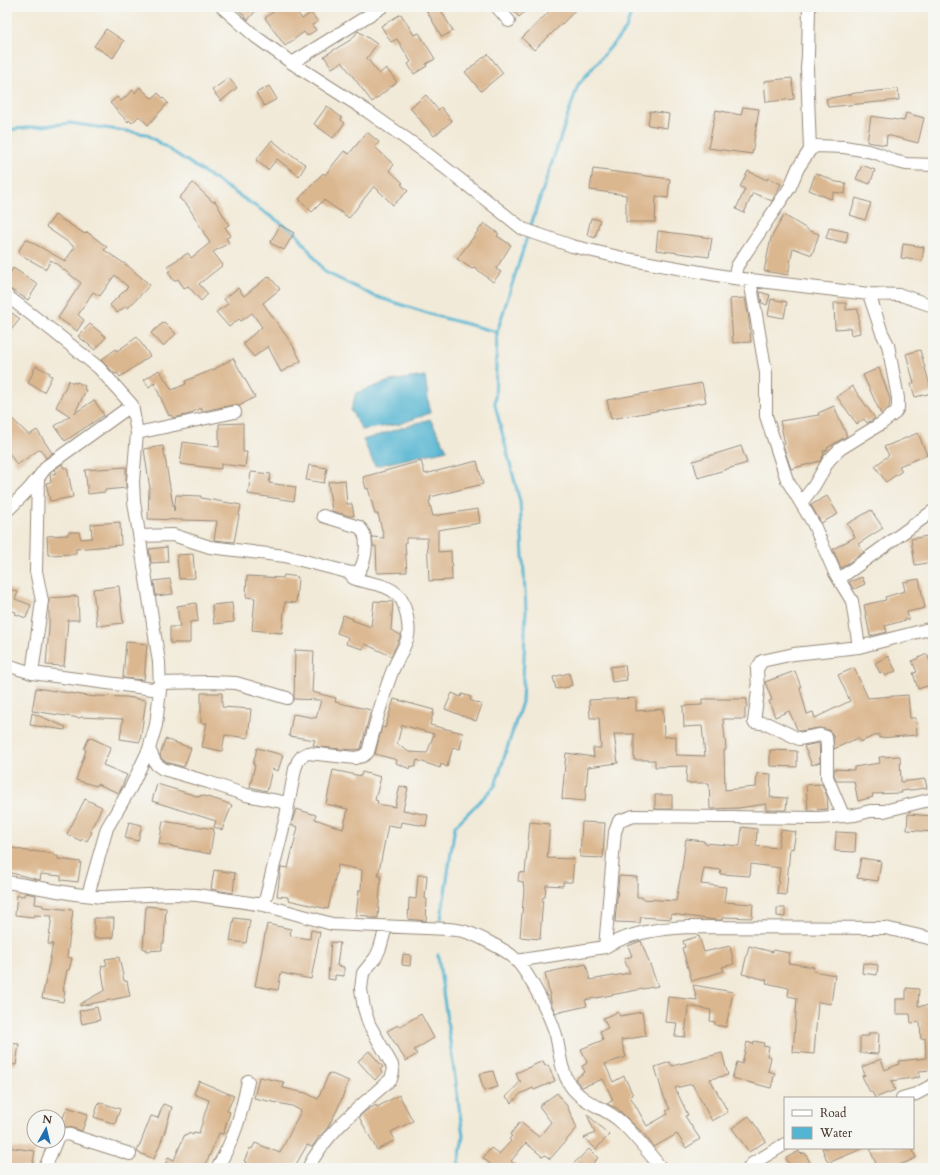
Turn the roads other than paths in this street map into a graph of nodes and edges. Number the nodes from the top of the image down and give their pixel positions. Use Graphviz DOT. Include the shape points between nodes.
graph roads {
  1 [pos="222,7"];
  2 [pos="382,7"];
  3 [pos="496,7"];
  4 [pos="809,7"];
  5 [pos="509,21"];
  6 [pos="292,63"];
  7 [pos="810,150"];
  8 [pos="933,165"];
  9 [pos="734,278"];
  10 [pos="750,280"];
  11 [pos="869,294"];
  12 [pos="7,296"];
  13 [pos="933,306"];
  14 [pos="132,405"];
  15 [pos="235,412"];
  16 [pos="137,433"];
  17 [pos="38,478"];
  18 [pos="801,503"];
  19 [pos="7,511"];
  20 [pos="933,511"];
  21 [pos="323,516"];
  22 [pos="140,536"];
  23 [pos="351,573"];
  24 [pos="839,579"];
  25 [pos="933,628"];
  26 [pos="859,647"];
  27 [pos="7,665"];
  28 [pos="32,673"];
  29 [pos="160,686"];
  30 [pos="287,698"];
  31 [pos="149,749"];
  32 [pos="933,799"];
  33 [pos="288,803"];
  34 [pos="843,815"];
  35 [pos="7,882"];
  36 [pos="88,895"];
  37 [pos="264,905"];
  38 [pos="386,926"];
  39 [pos="933,940"];
  40 [pos="605,947"];
  41 [pos="516,961"];
  42 [pos="248,1081"];
  43 [pos="933,1085"];
  44 [pos="906,1097"];
  45 [pos="66,1134"];
  46 [pos="784,1145"];
  47 [pos="53,1149"];
  48 [pos="130,1154"];
  49 [pos="45,1168"];
  50 [pos="217,1168"];
  51 [pos="308,1168"];
  52 [pos="661,1168"];
  53 [pos="749,1168"];
  1 -- 6 [label="street" via="256,37"];
  2 -- 6 [label="street"];
  3 -- 5 [label="street"];
  4 -- 7 [label="street" via="807,68"];
  6 -- 9 [label="street" via="425,152 523,229 572,246 627,259"];
  7 -- 8 [label="street" via="816,146 844,148 880,154 906,164"];
  7 -- 9 [label="street" via="790,186 737,266"];
  9 -- 10 [label="street"];
  10 -- 11 [label="street"];
  10 -- 18 [label="street" via="766,374 766,416 787,480"];
  11 -- 13 [label="street" via="901,295"];
  11 -- 18 [label="street" via="888,345 898,408 882,423 840,449 829,460"];
  12 -- 14 [label="street" via="99,368"];
  14 -- 16 [label="street"];
  14 -- 17 [label="street" via="47,466"];
  15 -- 16 [label="street"];
  16 -- 22 [label="street" via="133,482"];
  17 -- 19 [label="street"];
  17 -- 28 [label="street" via="36,571 42,600"];
  18 -- 24 [label="street"];
  20 -- 24 [label="street"];
  21 -- 23 [label="street" via="363,530 366,537 363,564 359,571"];
  22 -- 23 [label="street" via="173,535 210,547 285,556"];
  22 -- 29 [label="street" via="159,662"];
  23 -- 33 [label="street" via="352,578 389,588 400,596 407,617 408,636 381,700 368,752 355,758 308,753 302,756 295,769"];
  24 -- 26 [label="street" via="852,601"];
  25 -- 26 [label="street"];
  26 -- 34 [label="street" via="794,654 762,661 757,669 758,691 754,722 768,724 799,739 820,735 826,737 826,776"];
  27 -- 28 [label="street"];
  28 -- 29 [label="street"];
  29 -- 30 [label="street" via="209,682 236,683"];
  29 -- 31 [label="street" via="156,725"];
  31 -- 33 [label="street" via="156,764 164,769 246,794"];
  31 -- 36 [label="street" via="107,828"];
  32 -- 34 [label="street" via="884,811"];
  33 -- 37 [label="street"];
  34 -- 40 [label="street" via="819,818 634,816 619,822 615,832"];
  35 -- 36 [label="street"];
  36 -- 37 [label="street" via="197,895"];
  37 -- 38 [label="street" via="332,924"];
  38 -- 41 [label="street" via="467,932 497,947"];
  38 -- 51 [label="street" via="376,957 363,973 361,989 370,1024 392,1065 392,1079 329,1136"];
  39 -- 40 [label="street" via="885,928 689,927 670,928 627,937"];
  40 -- 41 [label="street"];
  41 -- 52 [label="street" via="530,980 552,1022 560,1060 570,1085 581,1097 621,1121"];
  42 -- 50 [label="street" via="242,1113 233,1139"];
  43 -- 44 [label="street"];
  45 -- 48 [label="street"];
  46 -- 53 [label="street"];
  47 -- 49 [label="street"];
}
